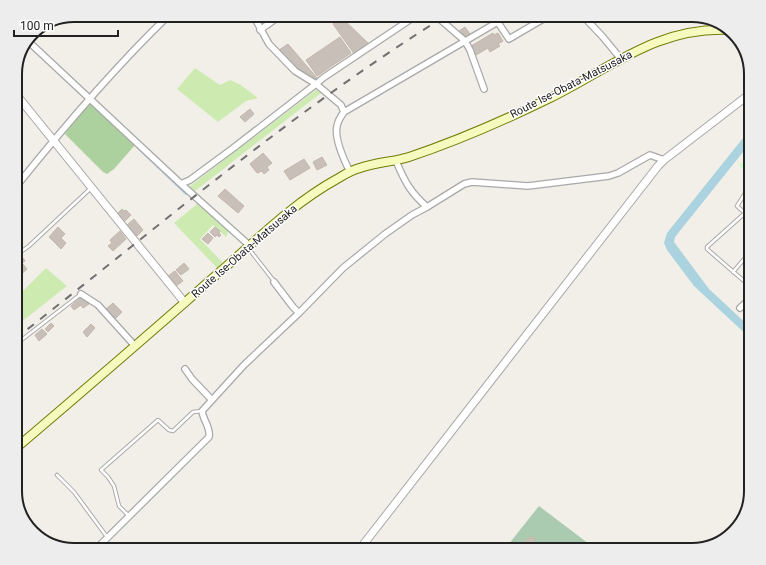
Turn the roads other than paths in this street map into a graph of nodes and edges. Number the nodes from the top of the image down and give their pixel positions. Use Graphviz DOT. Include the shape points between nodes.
graph roads {
  1 [pos="162,22"];
  2 [pos="256,22"];
  3 [pos="271,22"];
  4 [pos="407,22"];
  5 [pos="443,22"];
  6 [pos="538,22"];
  7 [pos="589,22"];
  8 [pos="260,30"];
  9 [pos="720,30"];
  10 [pos="465,41"];
  11 [pos="31,44"];
  12 [pos="621,60"];
  13 [pos="316,84"];
  14 [pos="484,89"];
  15 [pos="90,98"];
  16 [pos="744,98"];
  17 [pos="22,101"];
  18 [pos="344,112"];
  19 [pos="54,140"];
  20 [pos="664,160"];
  21 [pos="396,161"];
  22 [pos="350,172"];
  23 [pos="22,179"];
  24 [pos="181,184"];
  25 [pos="91,187"];
  26 [pos="744,195"];
  27 [pos="427,207"];
  28 [pos="744,212"];
  29 [pos="744,214"];
  30 [pos="248,246"];
  31 [pos="22,251"];
  32 [pos="744,259"];
  33 [pos="733,272"];
  34 [pos="744,281"];
  35 [pos="274,282"];
  36 [pos="81,294"];
  37 [pos="185,303"];
  38 [pos="744,304"];
  39 [pos="740,308"];
  40 [pos="299,313"];
  41 [pos="22,340"];
  42 [pos="135,346"];
  43 [pos="185,369"];
  44 [pos="212,400"];
  45 [pos="202,411"];
  46 [pos="22,443"];
  47 [pos="57,475"];
  48 [pos="129,517"];
  49 [pos="107,538"];
  50 [pos="102,543"];
  51 [pos="364,543"];
  1 -- 15 [label="street"];
  2 -- 8 [label="street"];
  3 -- 8 [label="street"];
  4 -- 13 [label="street"];
  5 -- 10 [label="street"];
  6 -- 10 [label="street" via="509,39 500,24 496,23"];
  7 -- 12 [label="street"];
  8 -- 13 [label="street" via="269,44 295,71"];
  9 -- 12 [label="main road, Route Ise-Obata-Matsusaka" via="701,30 675,35 648,45"];
  10 -- 14 [label="street"];
  10 -- 18 [label="street"];
  11 -- 15 [label="street"];
  12 -- 21 [label="main road, Route Ise-Obata-Matsusaka" via="502,120"];
  13 -- 18 [label="street" via="340,105"];
  13 -- 24 [label="street" via="190,180"];
  15 -- 19 [label="street"];
  15 -- 24 [label="street"];
  16 -- 20 [label="street"];
  17 -- 19 [label="street"];
  18 -- 22 [label="street" via="336,127 343,157"];
  19 -- 23 [label="street"];
  19 -- 25 [label="street"];
  20 -- 27 [label="street" via="650,156 609,176 528,186 472,182 464,184"];
  20 -- 51 [label="street"];
  21 -- 22 [label="main road, Route Ise-Obata-Matsusaka" via="369,165"];
  21 -- 27 [label="street" via="404,181"];
  22 -- 30 [label="main road, Route Ise-Obata-Matsusaka" via="297,205"];
  24 -- 30 [label="street"];
  25 -- 31 [label="lane"];
  25 -- 37 [label="street"];
  26 -- 28 [label="lane" via="737,206"];
  27 -- 40 [label="street" via="385,234 344,268"];
  29 -- 33 [label="lane" via="707,247"];
  30 -- 35 [label="lane"];
  30 -- 37 [label="main road, Route Ise-Obata-Matsusaka"];
  32 -- 33 [label="lane"];
  33 -- 34 [label="lane"];
  35 -- 40 [label="street"];
  36 -- 41 [label="lane"];
  36 -- 42 [label="street" via="98,305"];
  37 -- 42 [label="main road, Route Ise-Obata-Matsusaka"];
  38 -- 39 [label="street"];
  40 -- 44 [label="street" via="244,365"];
  42 -- 46 [label="main road, Route Ise-Obata-Matsusaka"];
  43 -- 44 [label="street"];
  44 -- 45 [label="street"];
  45 -- 48 [label="street" via="210,433 209,437"];
  45 -- 48 [label="lane" via="193,412 173,431 158,420 101,470 114,486 119,506"];
  47 -- 49 [label="lane" via="74,492"];
  48 -- 49 [label="street"];
  49 -- 50 [label="street"];
}
